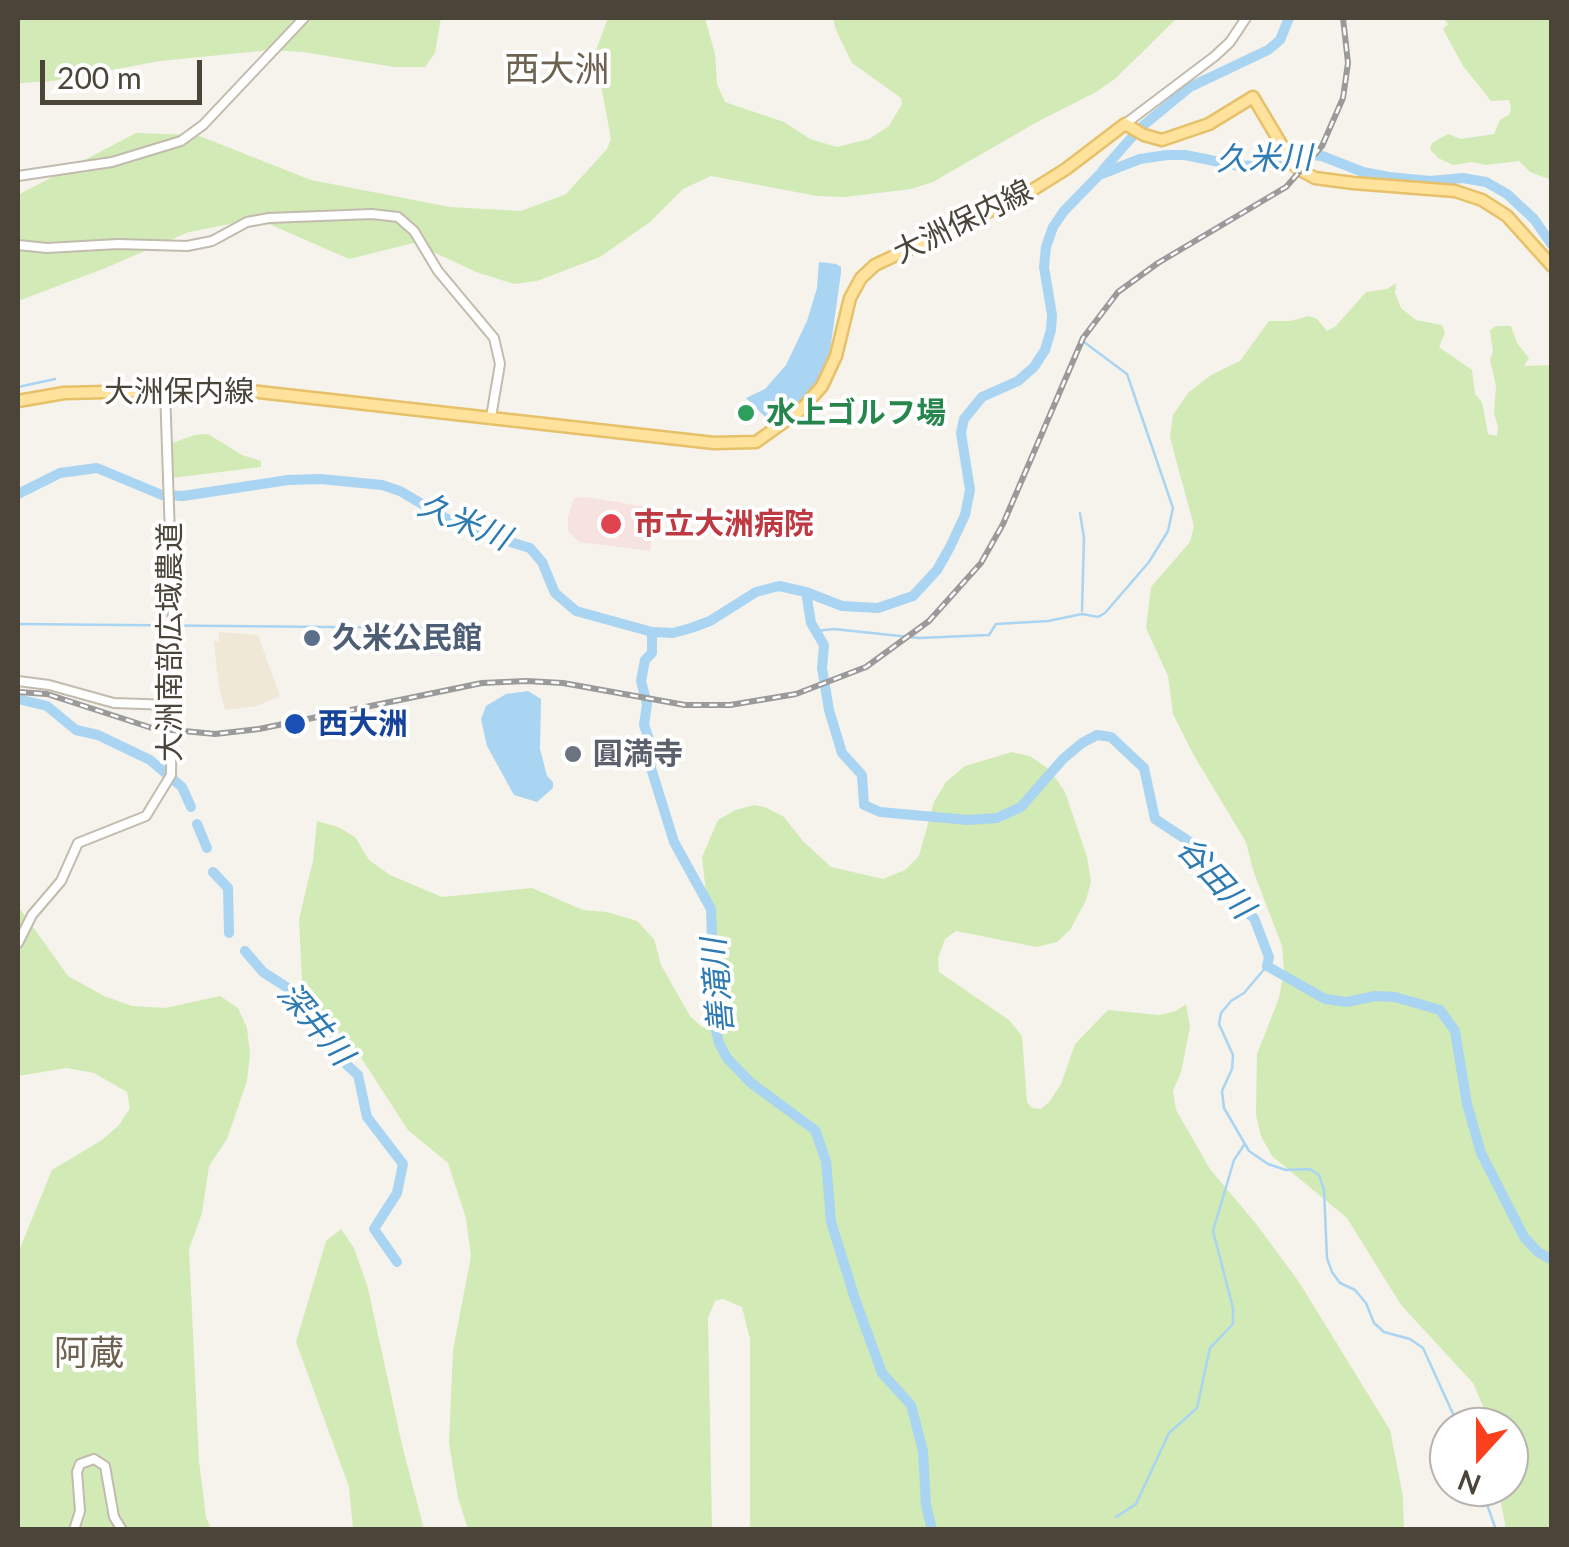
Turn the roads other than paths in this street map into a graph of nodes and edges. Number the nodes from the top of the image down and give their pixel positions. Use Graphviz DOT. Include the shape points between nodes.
graph roads {
  1 [pos="304,18"];
  2 [pos="1246,18"];
  3 [pos="1132,129"];
  4 [pos="18,176"];
  5 [pos="18,245"];
  6 [pos="1552,266"];
  7 [pos="166,389"];
  8 [pos="18,401"];
  9 [pos="491,417"];
  10 [pos="18,681"];
  11 [pos="172,705"];
  12 [pos="18,943"];
  13 [pos="74,1530"];
  14 [pos="122,1530"];
  1 -- 4 [label="street" via="182,141 99,164"];
  2 -- 3 [label="street" via="1230,42"];
  3 -- 6 [label="main road" via="1162,140 1181,135 1253,97 1293,164 1315,178 1482,200 1507,216"];
  3 -- 9 [label="main road, 大洲保内線" via="1088,150 1026,194 876,265 850,298 822,386 764,438 732,444"];
  5 -- 9 [label="street" via="198,246 256,219 398,217 494,338 500,364"];
  7 -- 8 [label="main road, 大洲保内線"];
  7 -- 9 [label="main road, 大洲保内線" via="261,391"];
  7 -- 11 [label="street, 大洲南部広域農道"];
  10 -- 11 [label="street" via="114,703"];
  11 -- 12 [label="street, 大洲南部広域農道" via="171,776 146,816 78,843"];
  13 -- 14 [label="street" via="80,1511 77,1472 94,1459 105,1466"];
}
